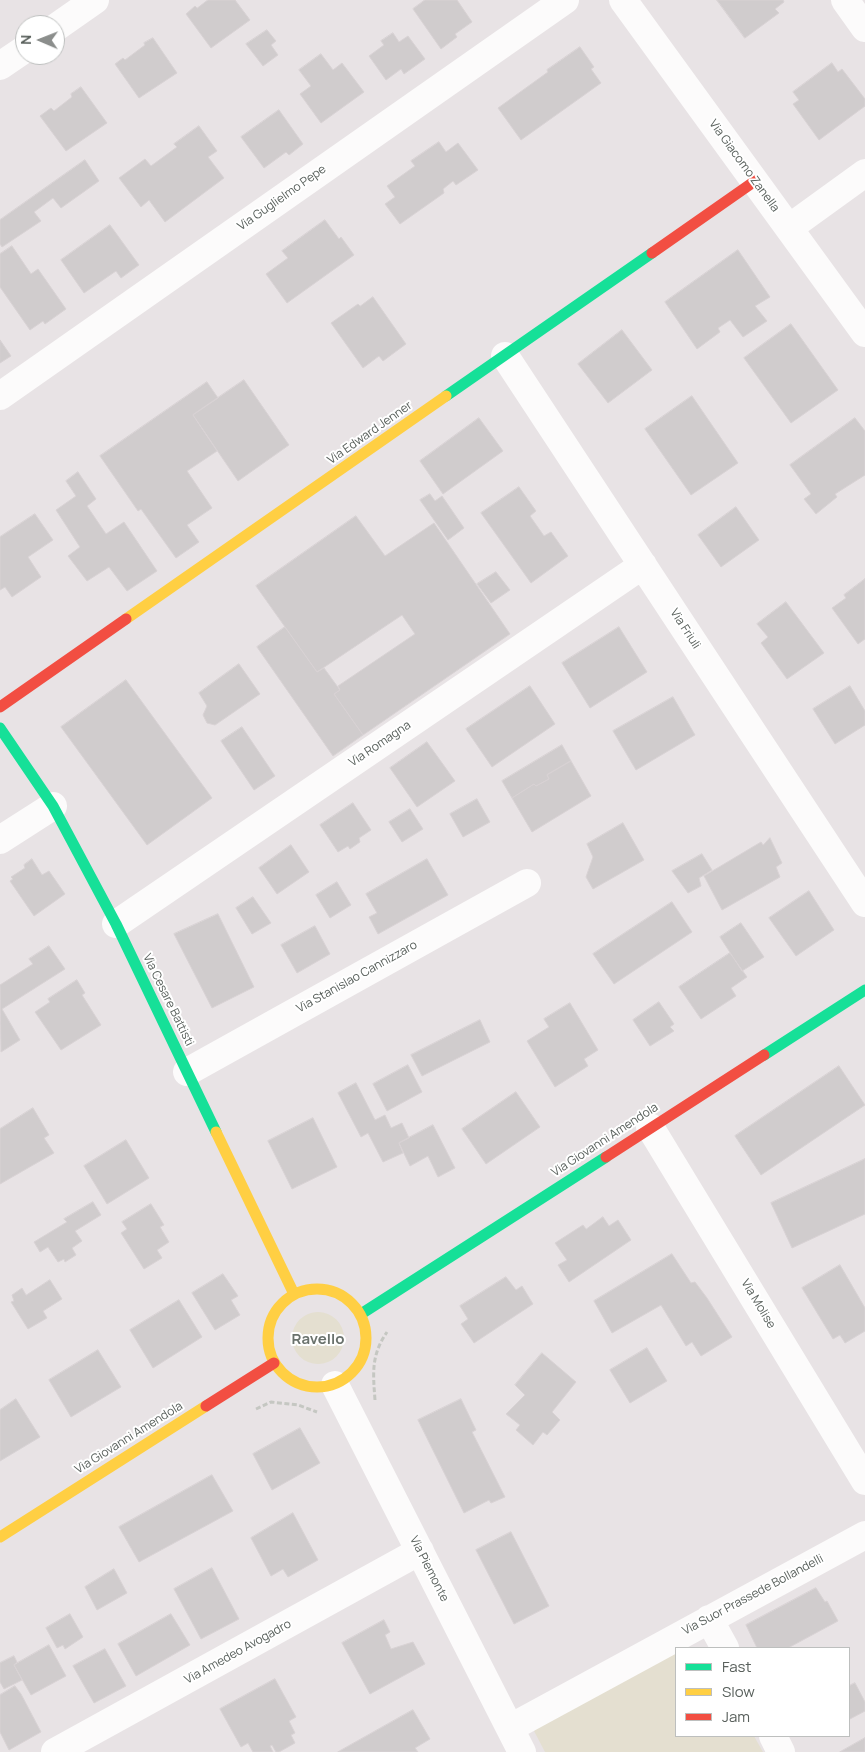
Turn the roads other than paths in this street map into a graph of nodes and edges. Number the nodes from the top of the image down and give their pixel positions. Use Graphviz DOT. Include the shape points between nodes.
graph roads {
  1 [pos="95,0"];
  2 [pos="565,0"];
  3 [pos="623,0"];
  4 [pos="845,0"];
  5 [pos="65,21"];
  6 [pos="865,28"];
  7 [pos="15,56"];
  8 [pos="0,66"];
  9 [pos="865,173"];
  10 [pos="755,182"];
  11 [pos="789,228"];
  12 [pos="865,333"];
  13 [pos="505,356"];
  14 [pos="0,396"];
  15 [pos="643,565"];
  16 [pos="0,707"];
  17 [pos="0,728"];
  18 [pos="53,806"];
  19 [pos="0,840"];
  20 [pos="527,882"];
  21 [pos="865,904"];
  22 [pos="116,924"];
  23 [pos="865,990"];
  24 [pos="188,1072"];
  25 [pos="650,1127"];
  26 [pos="294,1294"];
  27 [pos="361,1314"];
  28 [pos="274,1363"];
  29 [pos="335,1385"];
  30 [pos="865,1481"];
  31 [pos="865,1535"];
  32 [pos="0,1537"];
  33 [pos="420,1551"];
  34 [pos="709,1619"];
  35 [pos="724,1647"];
  36 [pos="510,1728"];
  37 [pos="773,1737"];
  38 [pos="56,1752"];
  39 [pos="522,1752"];
  40 [pos="781,1752"];
  1 -- 5 [label="street"];
  2 -- 14 [label="street, Via Guglielmo Pepe"];
  3 -- 10 [label="street, Via Giacomo Zanella"];
  4 -- 6 [label="street"];
  7 -- 8 [label="street"];
  9 -- 11 [label="street"];
  10 -- 11 [label="street, Via Giacomo Zanella"];
  10 -- 13 [label="street, Via Edward Jenner"];
  11 -- 12 [label="street, Via Giacomo Zanella"];
  13 -- 15 [label="street, Via Friuli"];
  13 -- 16 [label="street, Via Edward Jenner"];
  15 -- 21 [label="street, Via Friuli"];
  15 -- 22 [label="street, Via Romagna"];
  17 -- 18 [label="street, Via Cesare Battisti"];
  18 -- 19 [label="street"];
  18 -- 22 [label="street, Via Cesare Battisti"];
  20 -- 24 [label="street, Via Stanislao Cannizzaro"];
  22 -- 24 [label="street, Via Cesare Battisti"];
  23 -- 25 [label="street, Via Giovanni Amendola"];
  24 -- 26 [label="street, Via Cesare Battisti"];
  25 -- 27 [label="street, Via Giovanni Amendola"];
  25 -- 30 [label="street, Via Molise"];
  26 -- 27 [label="street" via="312,1288 332,1290 349,1299"];
  26 -- 28 [label="street" via="279,1307 270,1324 268,1344"];
  27 -- 29 [label="street" via="367,1334 364,1355 353,1373"];
  28 -- 29 [label="street" via="285,1377 300,1385 318,1388"];
  28 -- 32 [label="street, Via Giovanni Amendola"];
  29 -- 33 [label="street, Via Piemonte"];
  31 -- 34 [label="street, Via Suor Prassede Bollandelli"];
  33 -- 36 [label="street, Via Piemonte"];
  33 -- 38 [label="street, Via Amedeo Avogadro"];
  34 -- 35 [label="street"];
  34 -- 36 [label="street, Via Suor Prassede Bollandelli"];
  36 -- 39 [label="street, Via Piemonte"];
  37 -- 40 [label="street"];
}
